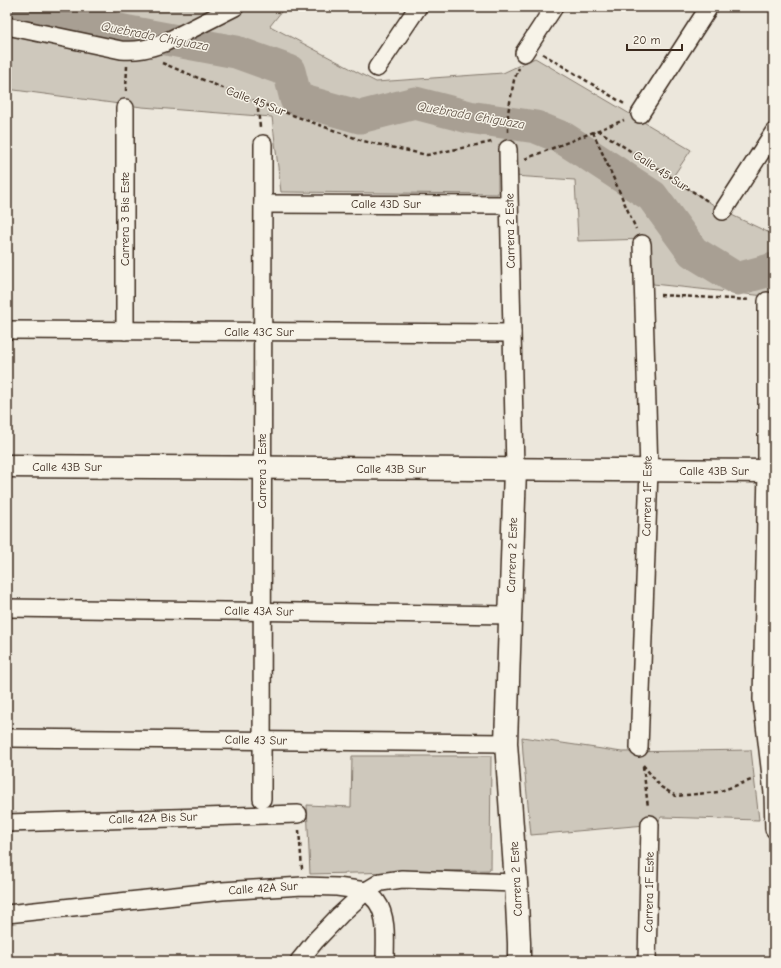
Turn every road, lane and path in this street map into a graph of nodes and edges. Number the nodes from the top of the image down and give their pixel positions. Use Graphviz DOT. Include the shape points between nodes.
graph roads {
  1 [pos="235,7"];
  2 [pos="418,7"];
  3 [pos="554,7"];
  4 [pos="709,7"];
  5 [pos="7,26"];
  6 [pos="527,49"];
  7 [pos="130,50"];
  8 [pos="162,63"];
  9 [pos="377,68"];
  10 [pos="257,102"];
  11 [pos="125,108"];
  12 [pos="640,114"];
  13 [pos="598,130"];
  14 [pos="593,132"];
  15 [pos="774,132"];
  16 [pos="493,142"];
  17 [pos="263,144"];
  18 [pos="508,151"];
  19 [pos="263,204"];
  20 [pos="509,205"];
  21 [pos="723,211"];
  22 [pos="642,244"];
  23 [pos="644,294"];
  24 [pos="768,301"];
  25 [pos="7,330"];
  26 [pos="125,331"];
  27 [pos="262,332"];
  28 [pos="512,334"];
  29 [pos="7,466"];
  30 [pos="262,468"];
  31 [pos="515,469"];
  32 [pos="649,470"];
  33 [pos="770,471"];
  34 [pos="769,592"];
  35 [pos="7,608"];
  36 [pos="262,612"];
  37 [pos="510,615"];
  38 [pos="768,699"];
  39 [pos="7,738"];
  40 [pos="262,740"];
  41 [pos="506,743"];
  42 [pos="639,748"];
  43 [pos="643,765"];
  44 [pos="770,771"];
  45 [pos="262,799"];
  46 [pos="298,814"];
  47 [pos="7,823"];
  48 [pos="650,824"];
  49 [pos="774,829"];
  50 [pos="516,884"];
  51 [pos="303,886"];
  52 [pos="366,891"];
  53 [pos="7,914"];
  54 [pos="299,961"];
  55 [pos="385,961"];
  56 [pos="519,961"];
  57 [pos="647,961"];
  1 -- 7 [label="street" via="164,43 143,50"];
  2 -- 9 [label="street"];
  3 -- 6 [label="street"];
  4 -- 12 [label="street"];
  5 -- 7 [label="street"];
  6 -- 12 [label="path"];
  6 -- 18 [label="path" via="514,80 508,113"];
  7 -- 11 [label="path"];
  8 -- 10 [label="path, Calle 45 Sur"];
  10 -- 16 [label="path, Calle 45 Sur" via="363,141 427,155"];
  10 -- 17 [label="path"];
  11 -- 26 [label="street, Carrera 3 Bis Este"];
  12 -- 13 [label="path"];
  13 -- 14 [label="path"];
  13 -- 21 [label="path, Calle 45 Sur"];
  14 -- 18 [label="path" via="551,149"];
  14 -- 22 [label="path"];
  15 -- 21 [label="street"];
  17 -- 19 [label="street, Carrera 3 Este"];
  18 -- 20 [label="street, Carrera 2 Este"];
  19 -- 20 [label="street, Calle 43D Sur"];
  19 -- 27 [label="street, Carrera 3 Este"];
  20 -- 28 [label="street, Carrera 2 Este"];
  22 -- 23 [label="street, Carrera 1F Este"];
  23 -- 24 [label="path"];
  23 -- 32 [label="street, Carrera 1F Este"];
  24 -- 33 [label="street"];
  25 -- 26 [label="street, Calle 43C Sur"];
  26 -- 27 [label="street, Calle 43C Sur"];
  27 -- 28 [label="street, Calle 43C Sur"];
  27 -- 30 [label="street, Carrera 3 Este"];
  28 -- 31 [label="street, Carrera 2 Este"];
  29 -- 30 [label="street, Calle 43B Sur"];
  30 -- 31 [label="street, Calle 43B Sur"];
  30 -- 36 [label="street, Carrera 3 Este"];
  31 -- 32 [label="street, Calle 43B Sur"];
  31 -- 37 [label="street, Carrera 2 Este"];
  32 -- 33 [label="street, Calle 43B Sur"];
  32 -- 42 [label="street, Carrera 1F Este"];
  33 -- 34 [label="street"];
  34 -- 38 [label="street"];
  35 -- 36 [label="street, Calle 43A Sur"];
  36 -- 37 [label="street, Calle 43A Sur"];
  36 -- 40 [label="street, Carrera 3 Este"];
  37 -- 41 [label="street, Carrera 2 Este"];
  38 -- 44 [label="street"];
  39 -- 40 [label="street, Calle 43 Sur"];
  40 -- 41 [label="street, Calle 43 Sur"];
  40 -- 45 [label="street, Carrera 3 Este"];
  41 -- 50 [label="street, Carrera 2 Este"];
  42 -- 43 [label="path"];
  43 -- 44 [label="path" via="660,787 676,796 718,792"];
  43 -- 48 [label="path"];
  44 -- 49 [label="street"];
  46 -- 47 [label="street, Calle 42A Bis Sur"];
  46 -- 51 [label="path"];
  48 -- 57 [label="street, Carrera 1F Este"];
  50 -- 52 [label="street" via="402,879 381,882"];
  50 -- 56 [label="street, Carrera 2 Este"];
  51 -- 52 [label="street, Calle 42A Sur"];
  51 -- 53 [label="street, Calle 42A Sur" via="222,891"];
  52 -- 54 [label="street" via="316,940"];
  52 -- 55 [label="street" via="383,913"];
}
